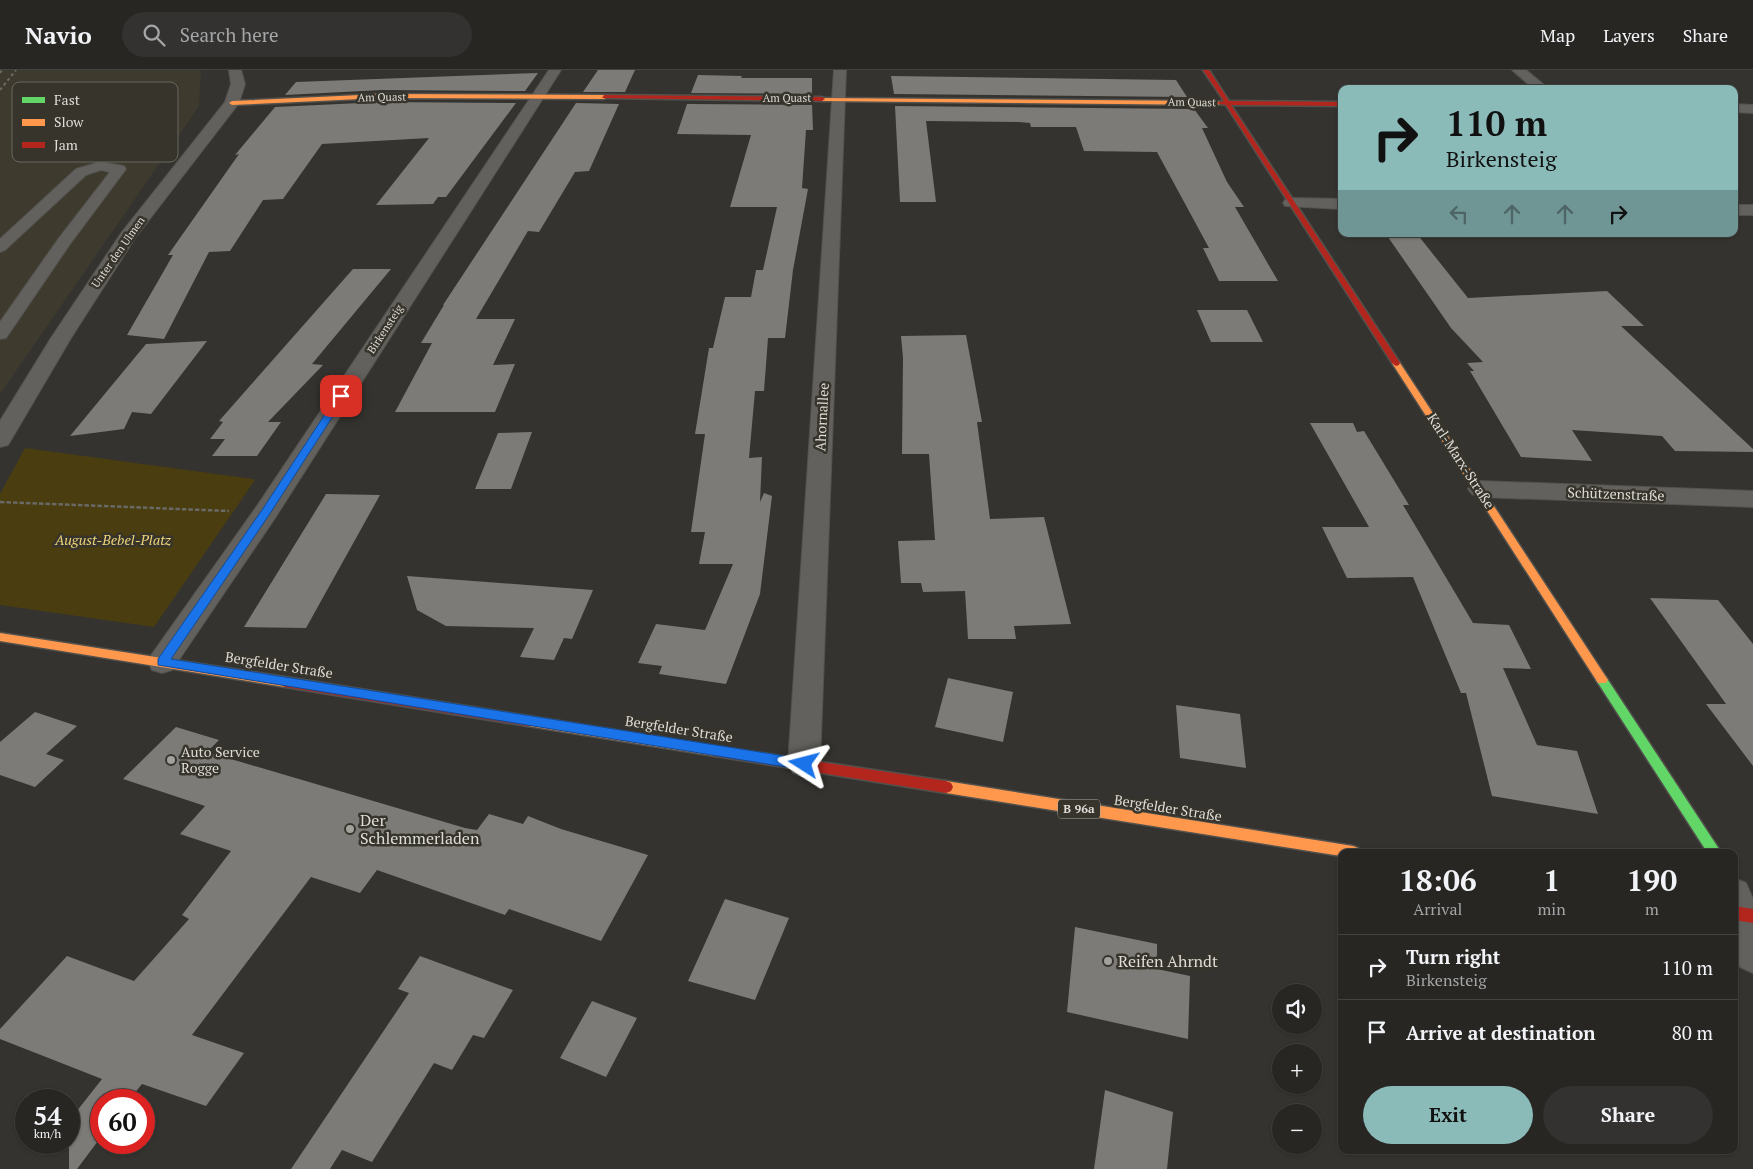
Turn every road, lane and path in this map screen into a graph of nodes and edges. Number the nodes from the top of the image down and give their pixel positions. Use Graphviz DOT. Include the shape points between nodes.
graph roads {
  1 [pos="235,70"];
  2 [pos="555,70"];
  3 [pos="840,70"];
  4 [pos="1206,70"];
  5 [pos="1518,70"];
  6 [pos="1538,85"];
  7 [pos="536,96"];
  8 [pos="838,98"];
  9 [pos="1227,102"];
  10 [pos="232,103"];
  11 [pos="1338,104"];
  12 [pos="1738,108"];
  13 [pos="1753,108"];
  14 [pos="1291,203"];
  15 [pos="1338,204"];
  16 [pos="1738,210"];
  17 [pos="1753,210"];
  18 [pos="0,247"];
  19 [pos="0,334"];
  20 [pos="0,440"];
  21 [pos="1480,490"];
  22 [pos="1753,499"];
  23 [pos="0,502"];
  24 [pos="266,512"];
  25 [pos="0,637"];
  26 [pos="162,662"];
  27 [pos="804,764"];
  28 [pos="1712,849"];
  29 [pos="1338,850"];
  30 [pos="1740,909"];
  31 [pos="1753,955"];
  1 -- 10 [label="street, Unter den Ulmen" via="238,84"];
  2 -- 7 [label="street, Birkensteig"];
  3 -- 8 [label="street, Ahornallee"];
  4 -- 9 [label="street, Karl-Marx-Straße"];
  5 -- 6 [label="street"];
  7 -- 8 [label="street, Am Quast"];
  7 -- 10 [label="street, Am Quast" via="382,96"];
  7 -- 24 [label="street, Birkensteig"];
  8 -- 9 [label="street, Am Quast"];
  8 -- 27 [label="street, Ahornallee"];
  9 -- 11 [label="street, Am Quast"];
  9 -- 14 [label="street, Karl-Marx-Straße"];
  10 -- 20 [label="street, Unter den Ulmen" via="128,236 61,338"];
  12 -- 13 [label="street"];
  14 -- 15 [label="street"];
  14 -- 21 [label="street, Karl-Marx-Straße"];
  16 -- 17 [label="street"];
  18 -- 19 [label="lane" via="81,172 100,166 120,169 64,241"];
  21 -- 22 [label="street, Schützenstraße"];
  21 -- 28 [label="street, Karl-Marx-Straße"];
  23 -- 24 [label="path"];
  24 -- 26 [label="street, Birkensteig"];
  25 -- 26 [label="street, Bergfelder Straße / B 96a"];
  26 -- 27 [label="street, Bergfelder Straße / B 96a"];
  27 -- 29 [label="street, Bergfelder Straße / B 96a"];
  30 -- 31 [label="street"];
}
